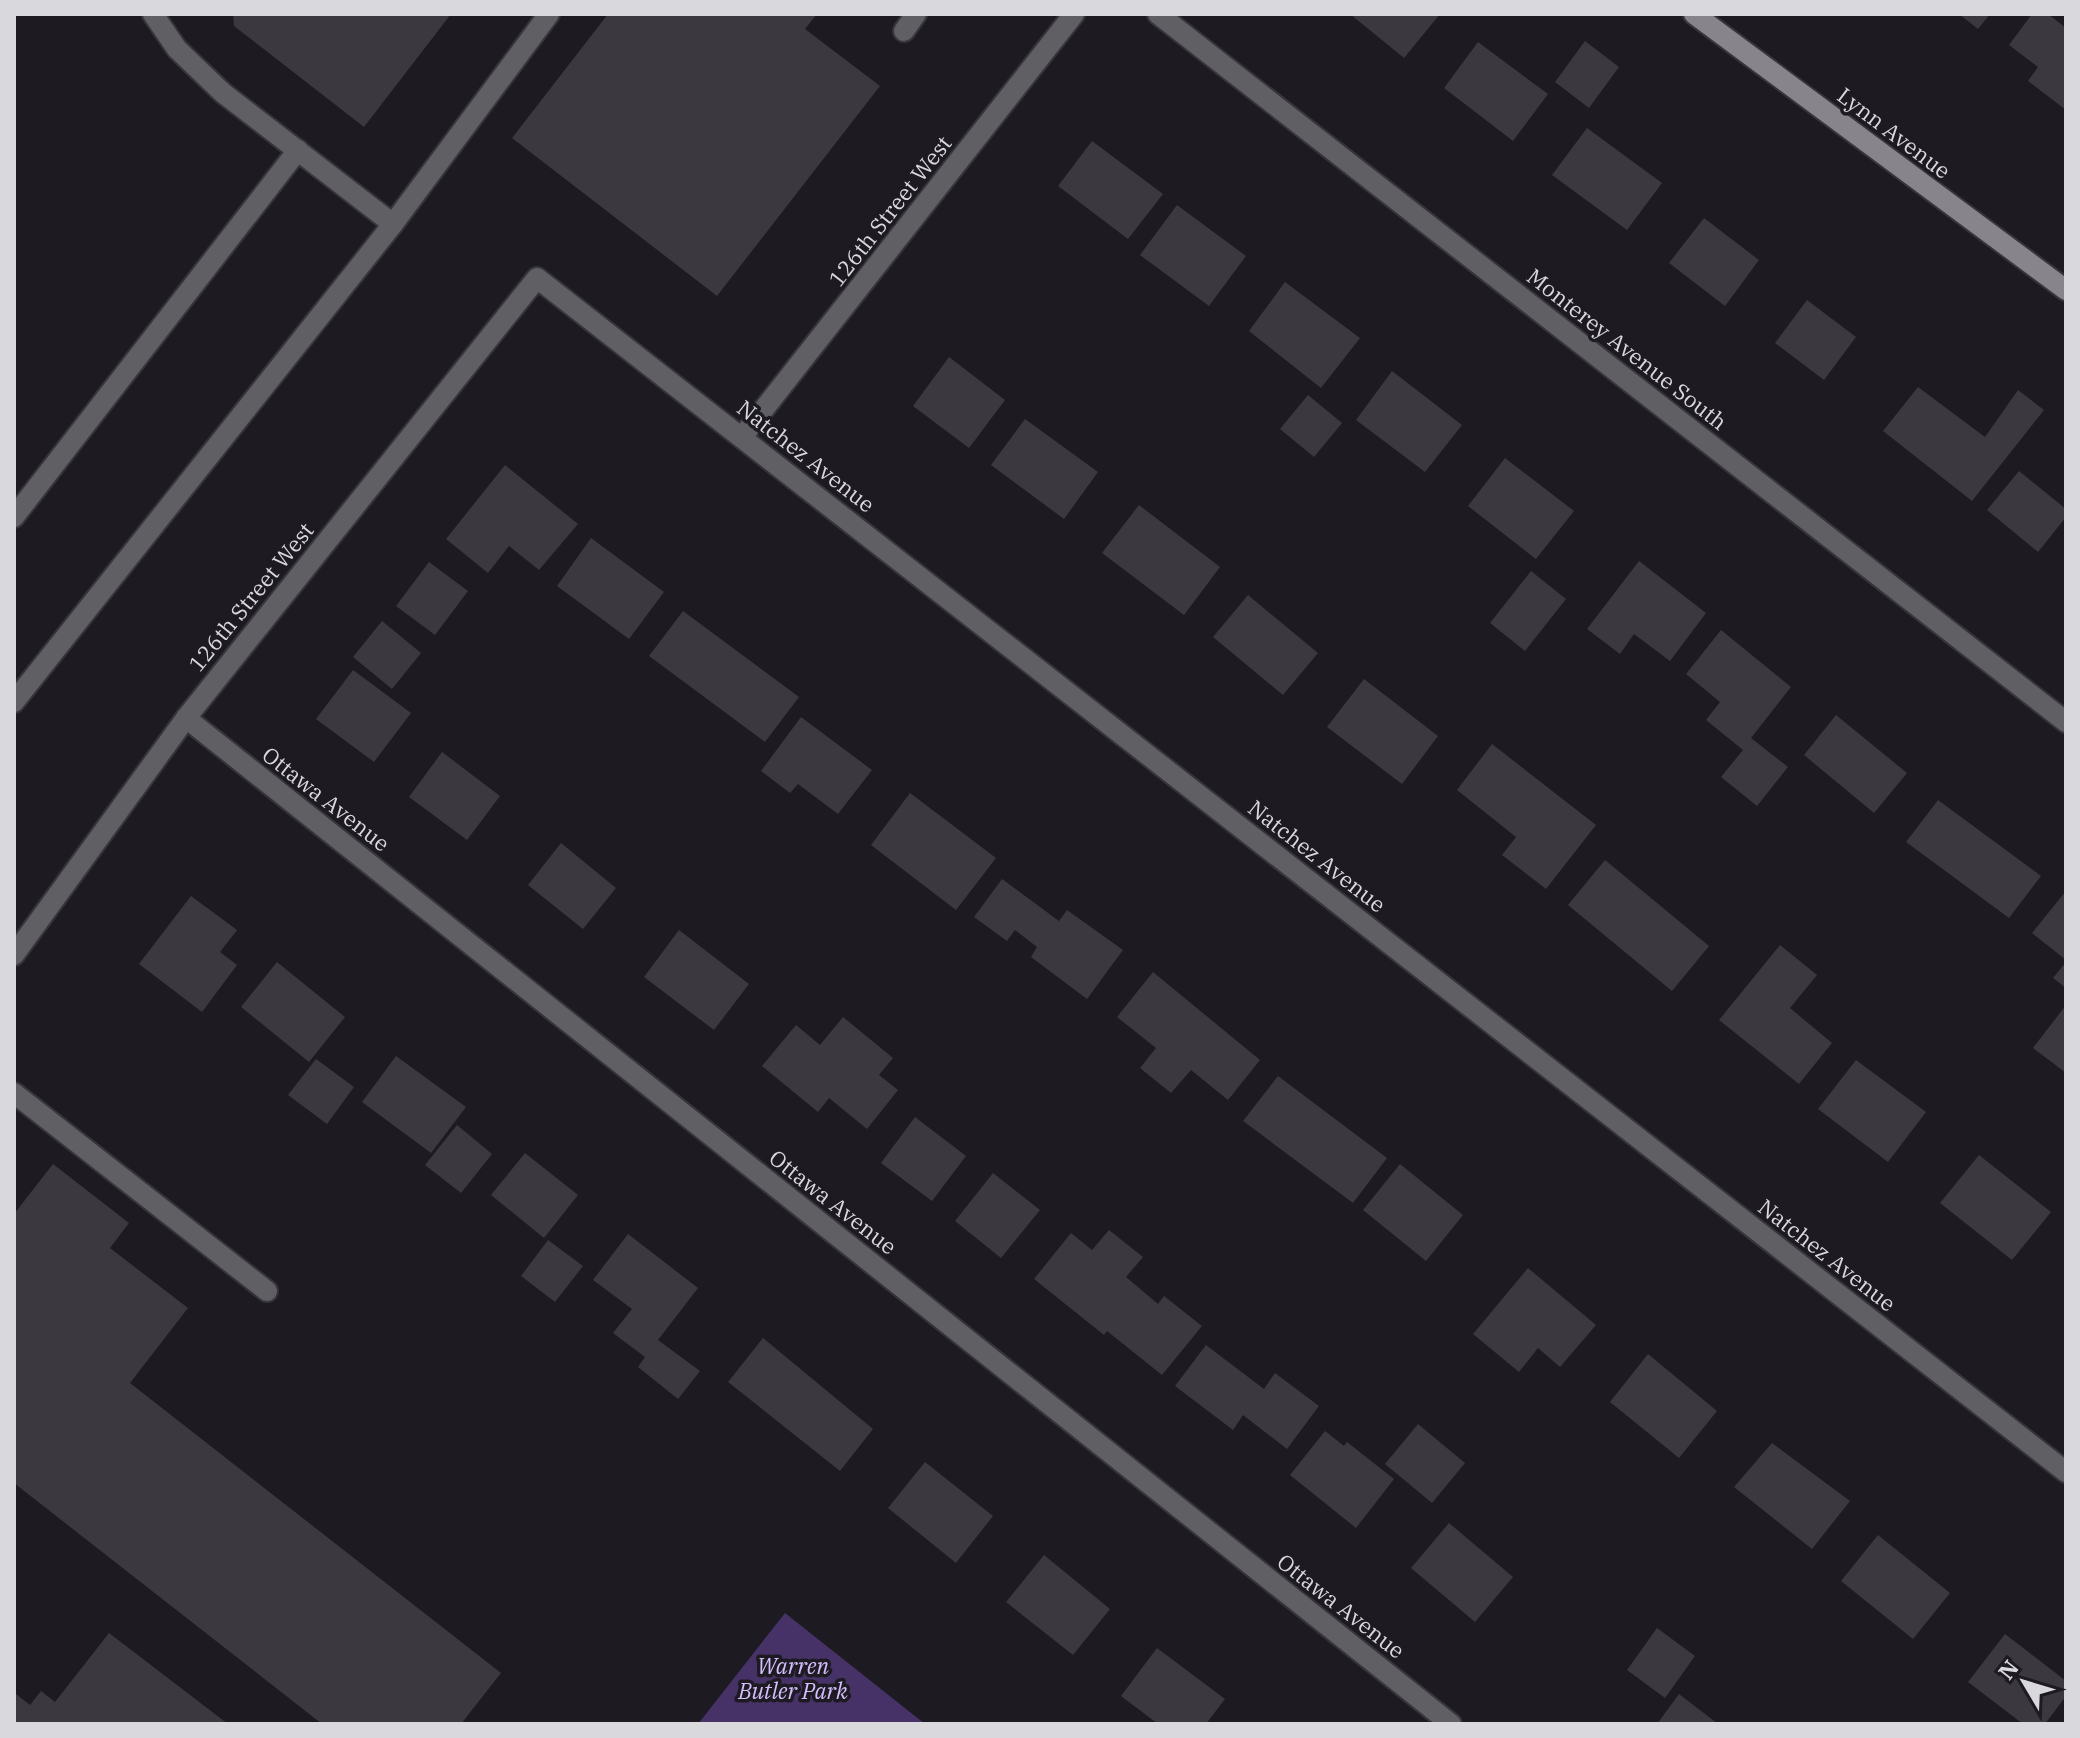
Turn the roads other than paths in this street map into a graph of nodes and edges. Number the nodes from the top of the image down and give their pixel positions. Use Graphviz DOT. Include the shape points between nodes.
graph roads {
  1 [pos="153,14"];
  2 [pos="549,14"];
  3 [pos="1074,14"];
  4 [pos="1158,14"];
  5 [pos="1694,14"];
  6 [pos="298,150"];
  7 [pos="393,224"];
  8 [pos="537,278"];
  9 [pos="2066,290"];
  10 [pos="742,437"];
  11 [pos="14,517"];
  12 [pos="14,702"];
  13 [pos="186,718"];
  14 [pos="2066,722"];
  15 [pos="14,955"];
  16 [pos="14,1093"];
  17 [pos="267,1291"];
  18 [pos="2066,1472"];
  19 [pos="1451,1724"];
  1 -- 6 [label="street" via="177,49 223,93"];
  2 -- 7 [label="street"];
  3 -- 10 [label="street, 126th Street West"];
  4 -- 14 [label="street, Monterey Avenue South"];
  5 -- 9 [label="main road, Lynn Avenue"];
  6 -- 7 [label="street"];
  6 -- 11 [label="street"];
  7 -- 12 [label="street"];
  8 -- 10 [label="street, Natchez Avenue"];
  8 -- 13 [label="street, 126th Street West"];
  10 -- 18 [label="street, Natchez Avenue"];
  13 -- 15 [label="street, 126th Street West"];
  13 -- 19 [label="street, Ottawa Avenue"];
  16 -- 17 [label="street"];
}
